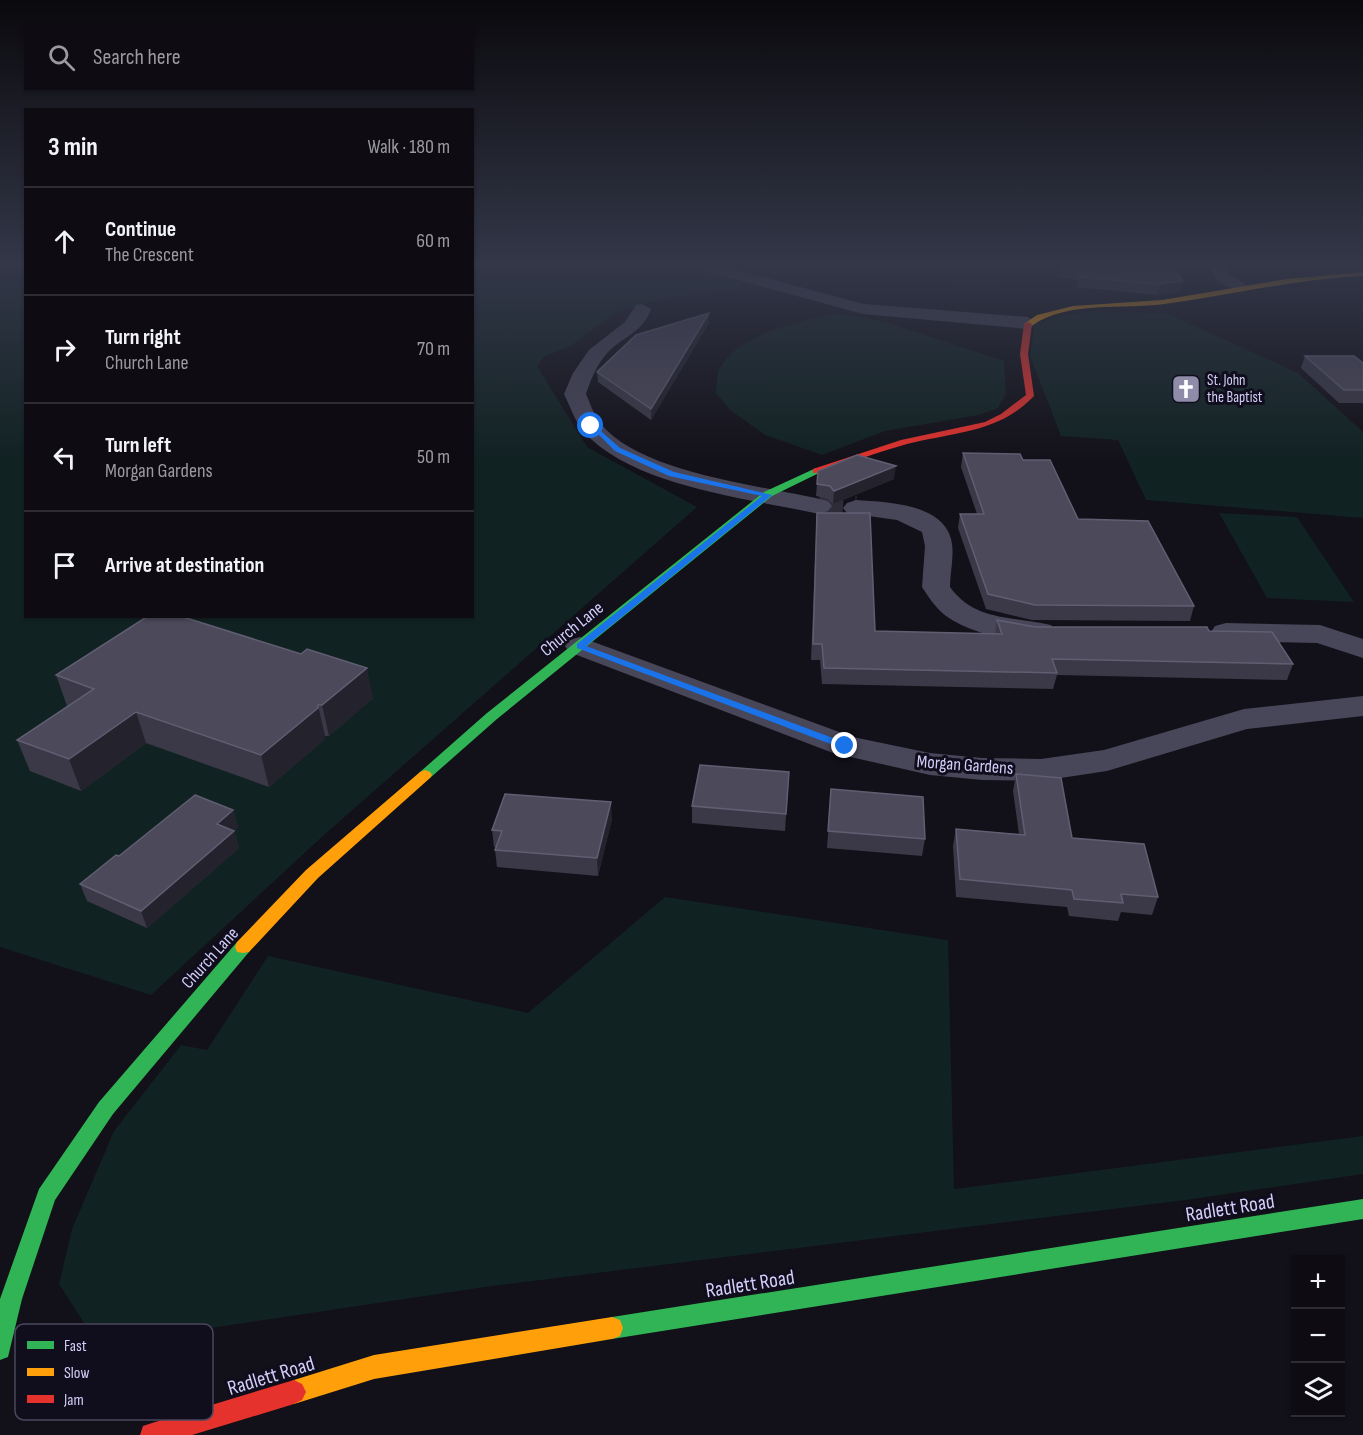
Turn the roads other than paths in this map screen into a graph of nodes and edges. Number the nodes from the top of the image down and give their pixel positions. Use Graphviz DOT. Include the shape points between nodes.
graph roads {
  1 [pos="628,330"];
  2 [pos="1027,330"];
  3 [pos="768,495"];
  4 [pos="819,506"];
  5 [pos="856,508"];
  6 [pos="1068,631"];
  7 [pos="1196,632"];
  8 [pos="580,646"];
  9 [pos="1363,649"];
  10 [pos="1363,706"];
  11 [pos="1363,1209"];
  12 [pos="0,1349"];
  13 [pos="213,1416"];
  14 [pos="201,1420"];
  15 [pos="152,1435"];
  1 -- 3 [label="street" via="607,343 582,373 575,394 591,426 617,449 671,474"];
  2 -- 3 [label="street, Church Lane" via="1024,354 1030,396 1013,410 990,424 924,437 842,462 802,476"];
  3 -- 4 [label="street"];
  3 -- 8 [label="street, Church Lane"];
  5 -- 6 [label="street" via="895,512 931,528 937,536 936,587 950,605 965,615 1001,627"];
  7 -- 9 [label="street" via="1301,632 1320,634"];
  8 -- 10 [label="street, Morgan Gardens" via="845,746 930,764 982,769 1041,770 1107,760 1244,719"];
  8 -- 12 [label="street, Church Lane" via="492,716 312,874 222,970 106,1108 46,1196 11,1299"];
  11 -- 13 [label="street, Radlett Road" via="374,1367"];
  14 -- 15 [label="street, Radlett Road"];
}
